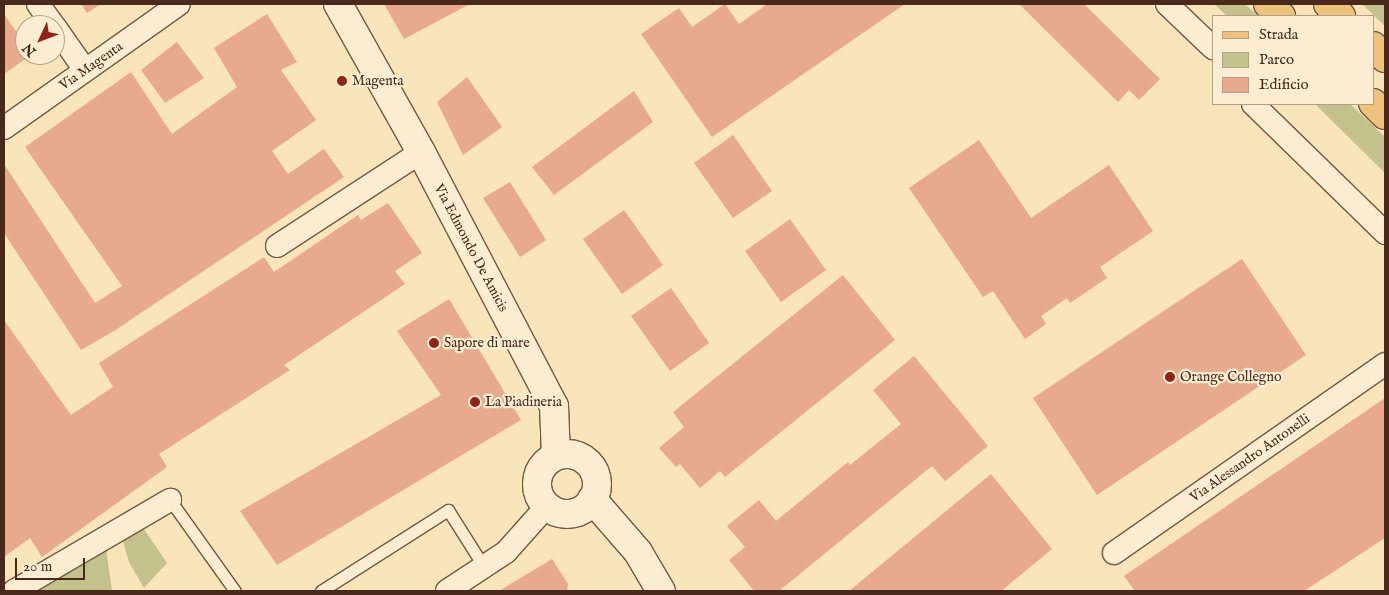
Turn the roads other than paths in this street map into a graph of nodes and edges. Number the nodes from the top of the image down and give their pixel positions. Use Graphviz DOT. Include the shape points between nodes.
graph roads {
  1 [pos="38,4"];
  2 [pos="179,4"];
  3 [pos="338,4"];
  4 [pos="1167,4"];
  5 [pos="1268,4"];
  6 [pos="1328,4"];
  7 [pos="46,15"];
  8 [pos="1280,15"];
  9 [pos="1340,15"];
  10 [pos="65,42"];
  11 [pos="1212,47"];
  12 [pos="1374,47"];
  13 [pos="1385,58"];
  14 [pos="85,70"];
  15 [pos="1374,104"];
  16 [pos="1254,105"];
  17 [pos="1385,115"];
  18 [pos="4,128"];
  19 [pos="422,152"];
  20 [pos="1385,233"];
  21 [pos="277,246"];
  22 [pos="1385,364"];
  23 [pos="556,455"];
  24 [pos="592,499"];
  25 [pos="170,500"];
  26 [pos="547,506"];
  27 [pos="1114,553"];
  28 [pos="484,566"];
  29 [pos="14,591"];
  30 [pos="235,591"];
  31 [pos="321,591"];
  32 [pos="446,591"];
  33 [pos="661,591"];
  1 -- 7 [label="street"];
  2 -- 14 [label="street, Via Magenta"];
  3 -- 19 [label="street, Via Edmondo De Amicis"];
  4 -- 11 [label="street"];
  5 -- 8 [label="main road"];
  6 -- 9 [label="main road"];
  10 -- 14 [label="street"];
  12 -- 13 [label="main road"];
  14 -- 18 [label="street, Via Magenta"];
  15 -- 17 [label="main road"];
  16 -- 20 [label="street"];
  19 -- 21 [label="street"];
  19 -- 23 [label="street, Via Edmondo De Amicis" via="554,406"];
  22 -- 27 [label="street, Via Alessandro Antonelli"];
  23 -- 24 [label="street" via="572,454 587,461 596,483"];
  23 -- 26 [label="street" via="542,466 537,482 538,492"];
  24 -- 26 [label="street" via="580,511 572,513"];
  24 -- 33 [label="street" via="638,552"];
  25 -- 29 [label="street"];
  25 -- 30 [label="lane"];
  26 -- 28 [label="street" via="506,552"];
  28 -- 31 [label="lane" via="448,510"];
  28 -- 32 [label="street"];
}
